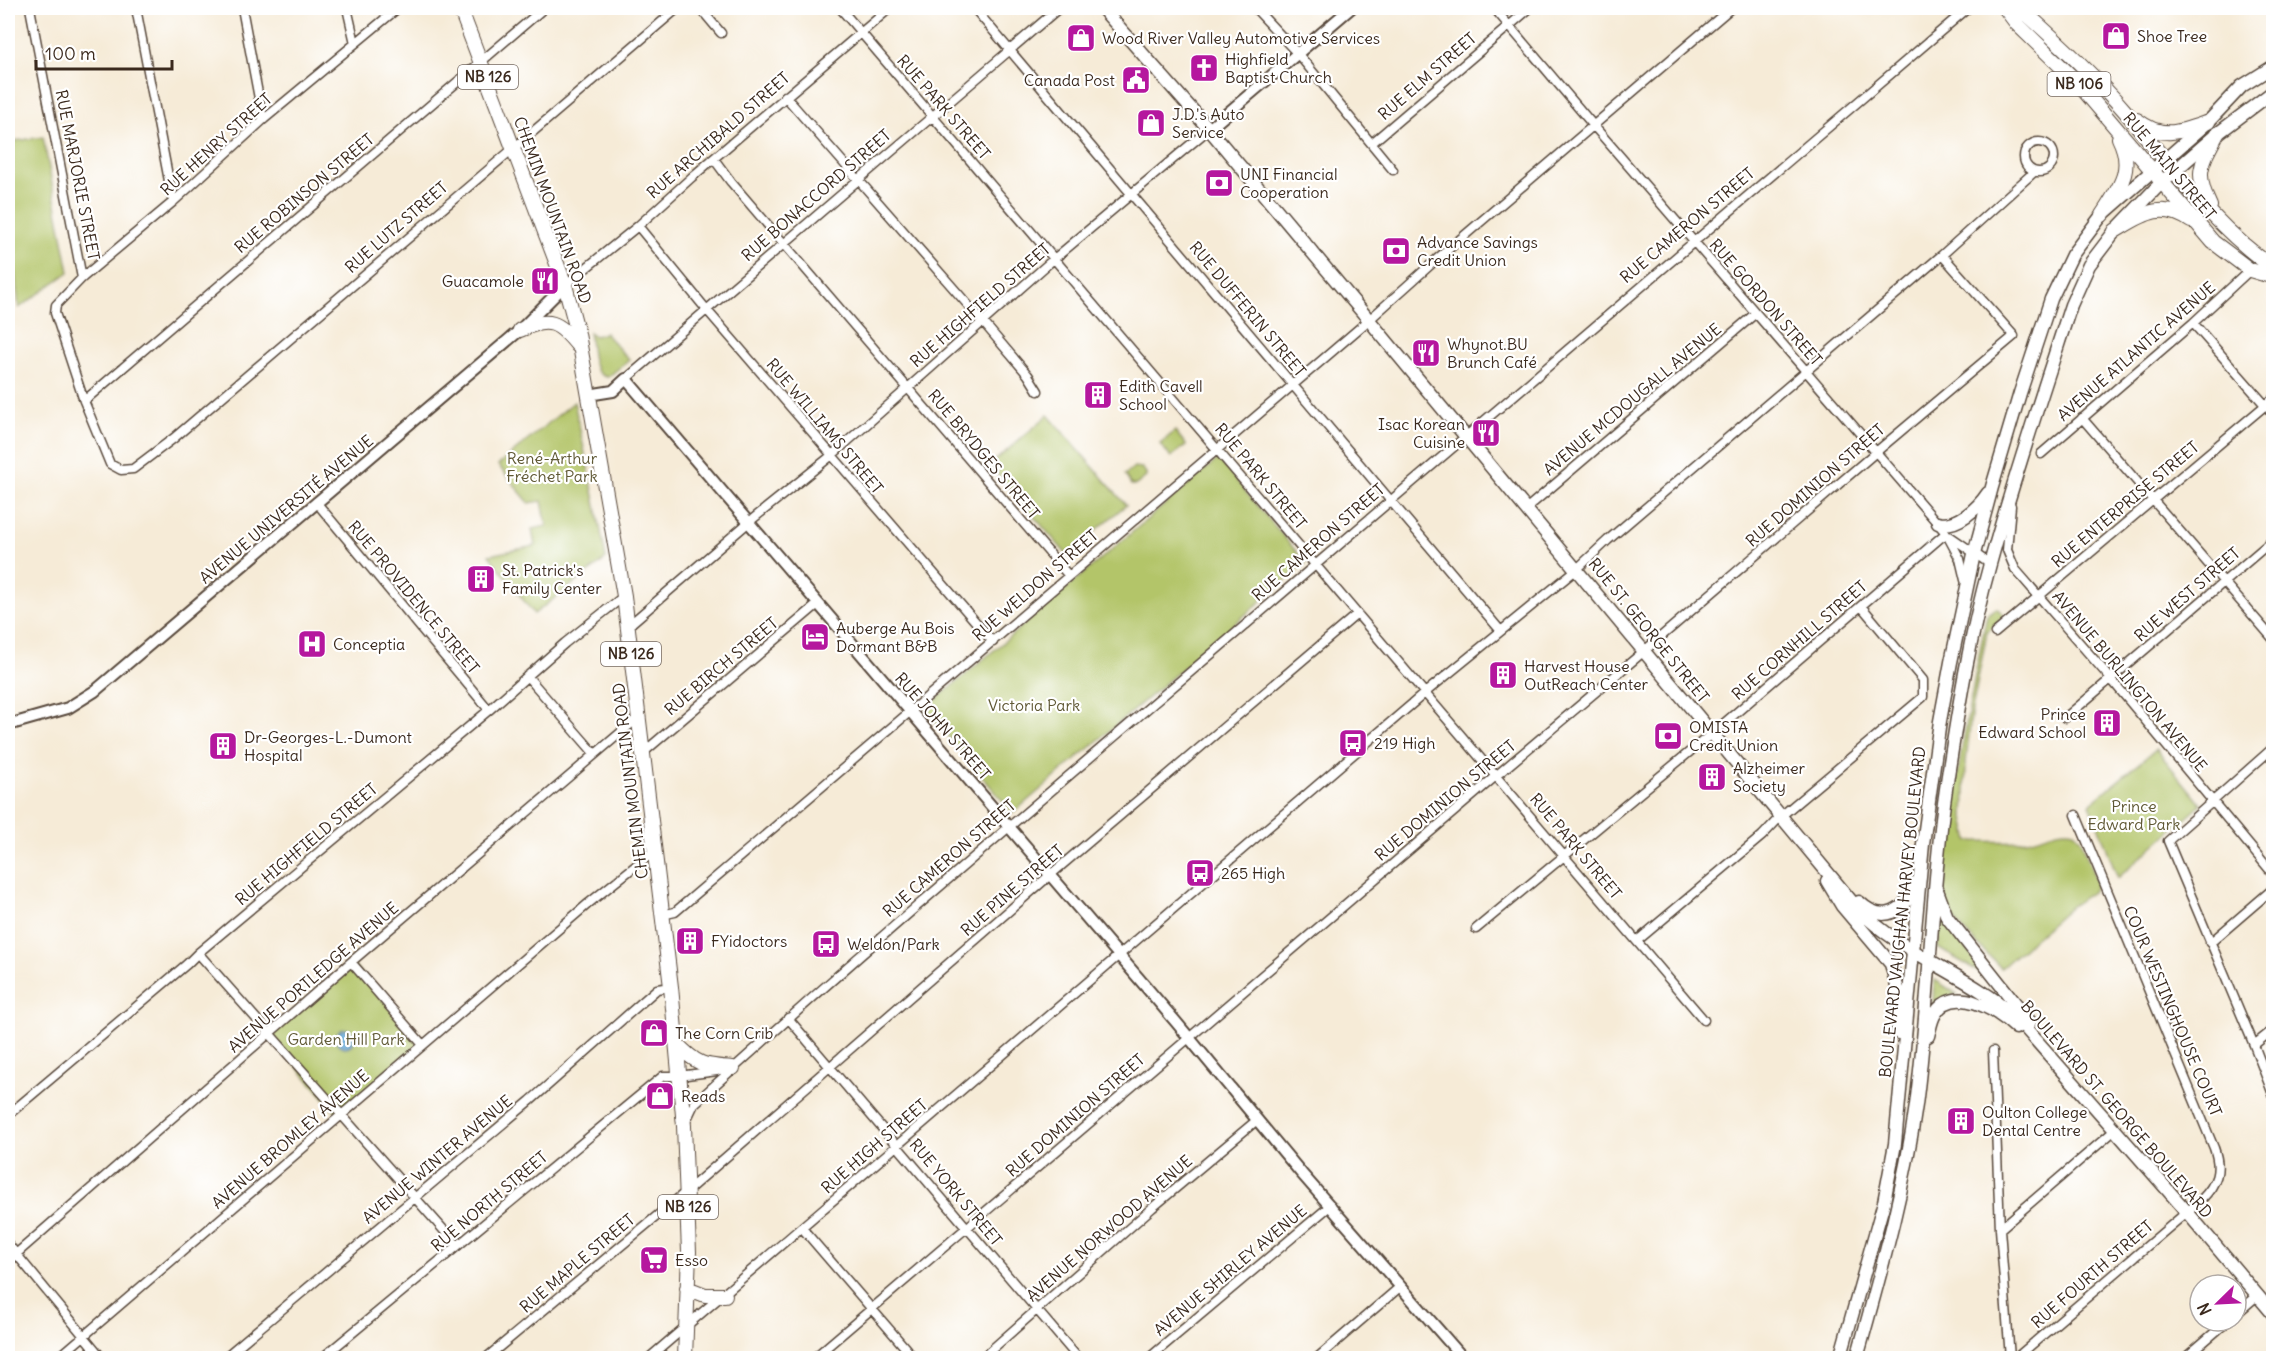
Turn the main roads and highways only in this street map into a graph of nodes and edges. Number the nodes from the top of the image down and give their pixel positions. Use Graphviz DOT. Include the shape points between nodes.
graph roads {
  1 [pos="460,8"];
  2 [pos="1102,8"];
  3 [pos="2005,8"];
  4 [pos="2020,8"];
  5 [pos="2274,66"];
  6 [pos="2274,91"];
  7 [pos="2123,109"];
  8 [pos="2110,120"];
  9 [pos="2208,122"];
  10 [pos="2217,134"];
  11 [pos="2164,160"];
  12 [pos="2152,170"];
  13 [pos="2175,172"];
  14 [pos="2162,182"];
  15 [pos="2102,215"];
  16 [pos="2216,219"];
  17 [pos="2202,230"];
  18 [pos="2115,231"];
  19 [pos="2274,268"];
  20 [pos="2274,277"];
  21 [pos="520,330"];
  22 [pos="581,350"];
  23 [pos="1992,488"];
  24 [pos="1942,528"];
  25 [pos="1923,844"];
  26 [pos="1815,859"];
  27 [pos="1935,882"];
  28 [pos="1913,950"];
  29 [pos="1929,959"];
  30 [pos="676,1043"];
  31 [pos="1920,1064"];
  32 [pos="733,1068"];
  33 [pos="2075,1084"];
  34 [pos="1897,1125"];
  35 [pos="687,1288"];
  36 [pos="725,1295"];
  37 [pos="2274,1315"];
  38 [pos="685,1359"];
  39 [pos="1840,1359"];
  40 [pos="1857,1359"];
  1 -- 22 [label="main road, CHEMIN MOUNTAIN ROAD / NB 126" via="566,285"];
  2 -- 26 [label="main road, RUE ST. GEORGE STREET" via="1209,129 1527,508"];
  3 -- 8 [label="main road, RUE MAIN STREET / NB 106"];
  4 -- 7 [label="main road, RUE MAIN STREET / NB 106"];
  5 -- 9 [label="main road, BOULEVARD VAUGHAN HARVEY BOULEVARD" via="2242,86"];
  6 -- 10 [label="main road, BOULEVARD VAUGHAN HARVEY BOULEVARD"];
  7 -- 9 [label="main road" via="2148,129 2163,134"];
  7 -- 11 [label="main road, RUE MAIN STREET / NB 106"];
  8 -- 12 [label="main road, RUE MAIN STREET / NB 106"];
  8 -- 15 [label="main road" via="2126,152 2127,166 2121,185"];
  9 -- 11 [label="main road, BOULEVARD VAUGHAN HARVEY BOULEVARD"];
  10 -- 13 [label="main road, BOULEVARD VAUGHAN HARVEY BOULEVARD"];
  10 -- 16 [label="main road" via="2201,163 2200,174"];
  11 -- 12 [label="main road, BOULEVARD VAUGHAN HARVEY BOULEVARD"];
  11 -- 13 [label="main road, RUE MAIN STREET / NB 106"];
  12 -- 14 [label="main road, RUE MAIN STREET / NB 106"];
  12 -- 15 [label="main road, BOULEVARD VAUGHAN HARVEY BOULEVARD"];
  13 -- 14 [label="main road, BOULEVARD VAUGHAN HARVEY BOULEVARD"];
  13 -- 16 [label="main road, RUE MAIN STREET / NB 106"];
  14 -- 17 [label="main road, RUE MAIN STREET / NB 106"];
  14 -- 18 [label="main road, BOULEVARD VAUGHAN HARVEY BOULEVARD"];
  15 -- 23 [label="main road, BOULEVARD VAUGHAN HARVEY BOULEVARD" via="2072,255 2051,299"];
  16 -- 19 [label="main road, RUE MAIN STREET / NB 106"];
  17 -- 18 [label="main road" via="2179,213 2163,210 2145,214"];
  17 -- 20 [label="main road, RUE MAIN STREET / NB 106" via="2250,270"];
  18 -- 27 [label="main road, BOULEVARD VAUGHAN HARVEY BOULEVARD" via="2089,265 2071,305 1990,564 1960,705"];
  21 -- 22 [label="main road" via="546,321 565,329"];
  22 -- 30 [label="main road, CHEMIN MOUNTAIN ROAD / NB 126" via="624,596"];
  23 -- 24 [label="main road" via="1973,510"];
  23 -- 25 [label="main road, BOULEVARD VAUGHAN HARVEY BOULEVARD" via="1974,554 1940,721"];
  25 -- 26 [label="main road" via="1910,898 1889,913 1866,909"];
  25 -- 28 [label="main road, BOULEVARD VAUGHAN HARVEY BOULEVARD"];
  26 -- 28 [label="main road, RUE ST. GEORGE STREET" via="1871,922"];
  26 -- 34 [label="main road" via="1842,906 1886,956 1894,972 1899,998"];
  27 -- 29 [label="main road, BOULEVARD VAUGHAN HARVEY BOULEVARD"];
  27 -- 33 [label="main road" via="1947,917 2003,985"];
  28 -- 29 [label="main road, BOULEVARD ST. GEORGE BOULEVARD"];
  28 -- 34 [label="main road, BOULEVARD VAUGHAN HARVEY BOULEVARD"];
  29 -- 31 [label="main road, BOULEVARD VAUGHAN HARVEY BOULEVARD"];
  29 -- 33 [label="main road, BOULEVARD ST. GEORGE BOULEVARD" via="2003,1005"];
  30 -- 32 [label="main road" via="690,1058 706,1066"];
  30 -- 35 [label="main road, CHEMIN MOUNTAIN ROAD / NB 126" via="687,1191"];
  31 -- 33 [label="main road" via="1935,1014 1948,1002 1967,1001 2003,1017"];
  31 -- 40 [label="main road, BOULEVARD VAUGHAN HARVEY BOULEVARD" via="1898,1205"];
  33 -- 37 [label="main road, BOULEVARD ST. GEORGE BOULEVARD"];
  34 -- 39 [label="main road, BOULEVARD VAUGHAN HARVEY BOULEVARD" via="1884,1202"];
  35 -- 36 [label="main road" via="705,1295"];
  35 -- 38 [label="main road, CHEMIN MOUNTAIN ROAD / NB 126"];
}
